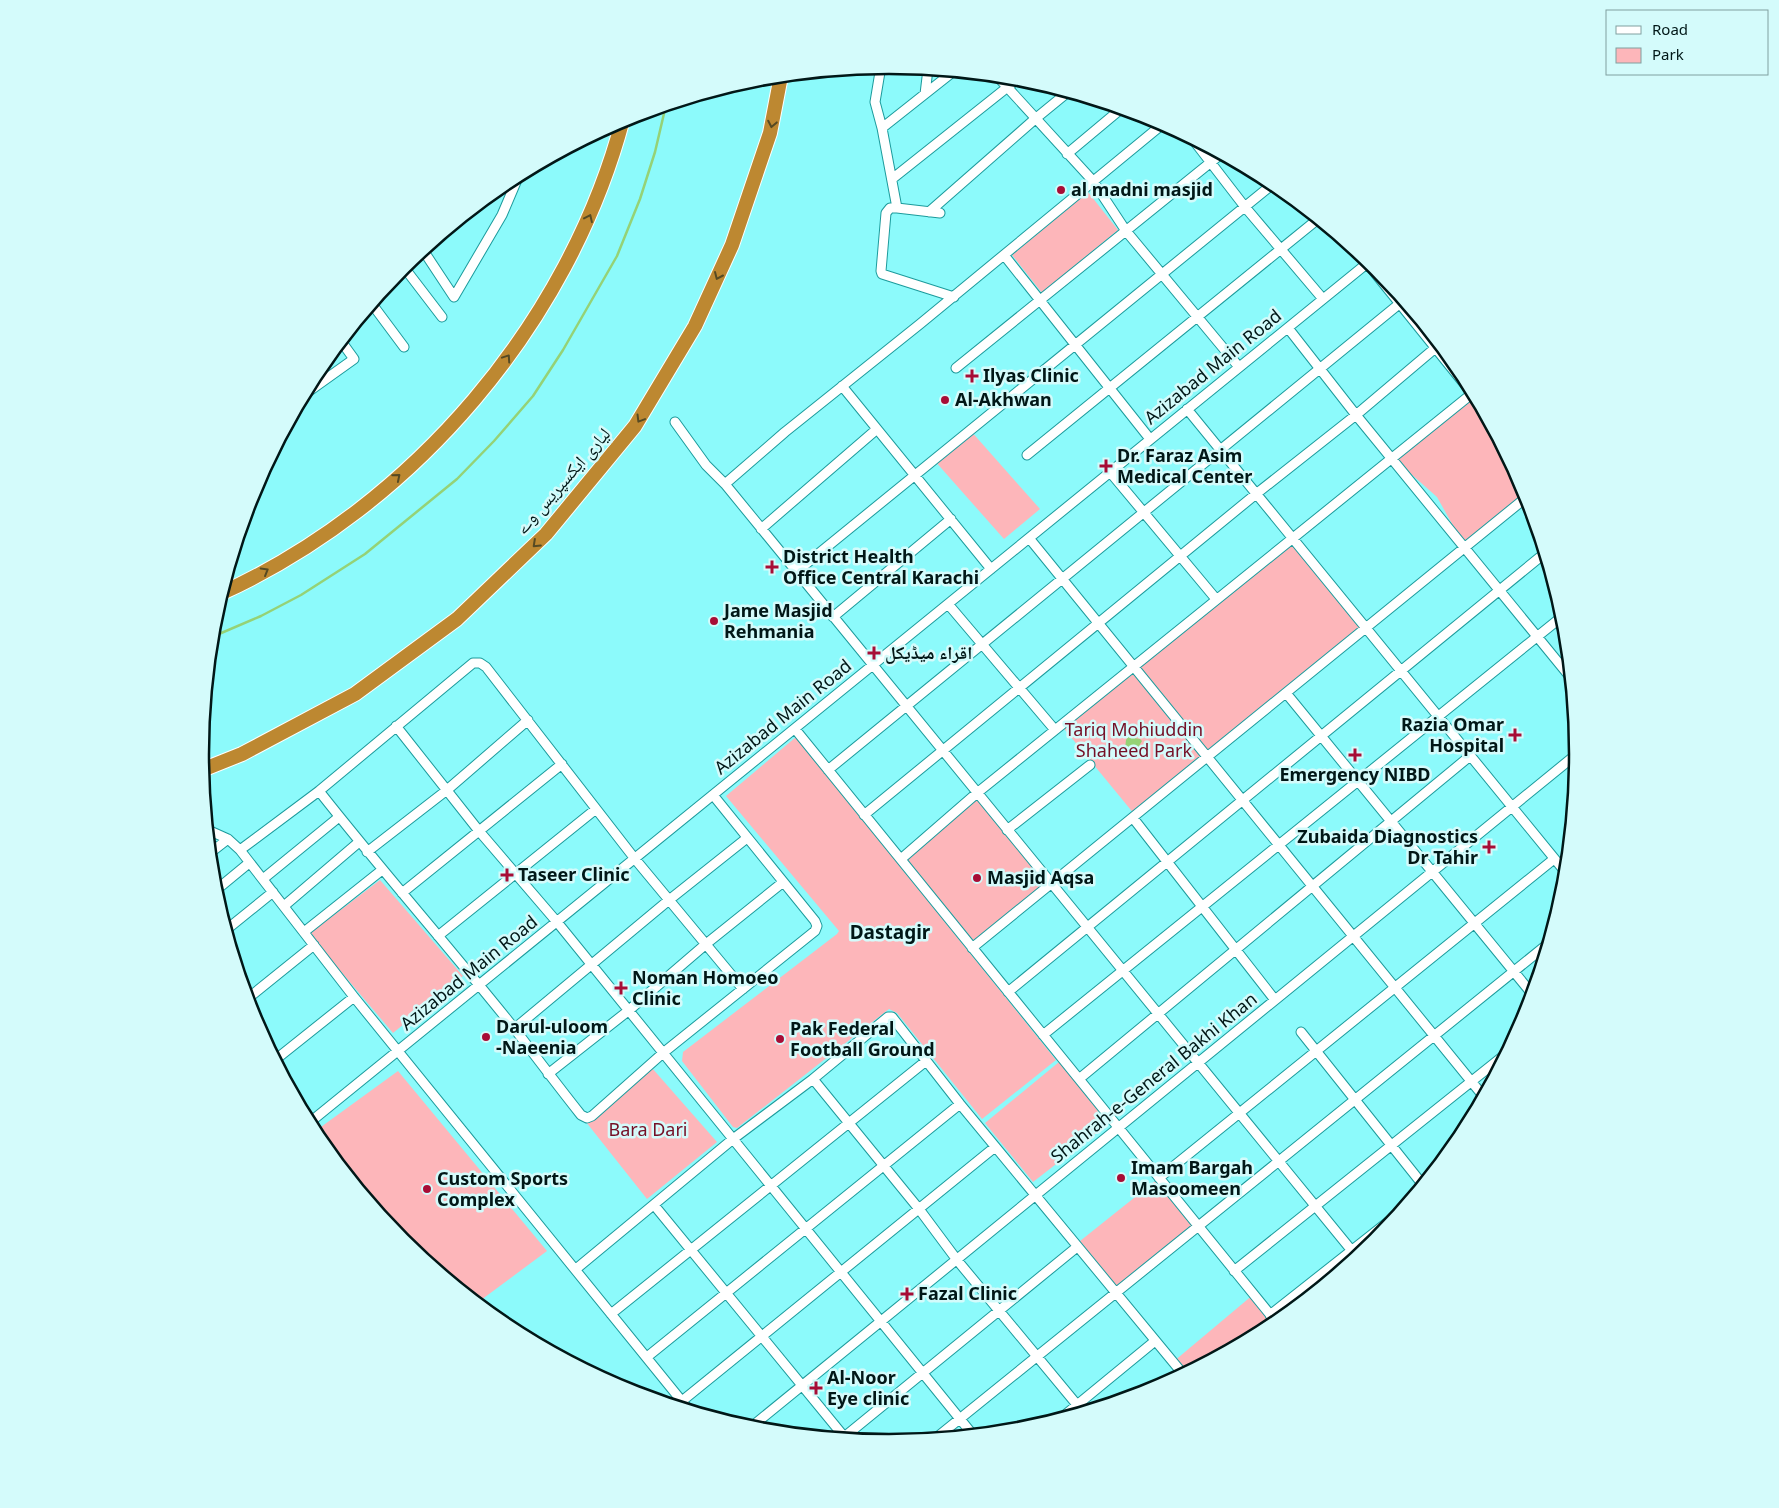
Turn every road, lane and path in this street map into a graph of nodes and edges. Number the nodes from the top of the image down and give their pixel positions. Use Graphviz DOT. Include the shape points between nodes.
graph roads {
  1 [pos="880,74"];
  2 [pos="927,75"];
  3 [pos="947,76"];
  4 [pos="780,83"];
  5 [pos="1006,86"];
  6 [pos="925,94"];
  7 [pos="1063,96"];
  8 [pos="1116,113"];
  9 [pos="1035,119"];
  10 [pos="882,128"];
  11 [pos="1157,129"];
  12 [pos="620,130"];
  13 [pos="1199,149"];
  14 [pos="1067,154"];
  15 [pos="1216,158"];
  16 [pos="1210,163"];
  17 [pos="892,179"];
  18 [pos="1093,181"];
  19 [pos="514,187"];
  20 [pos="1268,188"];
  21 [pos="1245,207"];
  22 [pos="897,208"];
  23 [pos="929,212"];
  24 [pos="940,213"];
  25 [pos="1314,222"];
  26 [pos="1126,231"];
  27 [pos="1281,250"];
  28 [pos="1004,255"];
  29 [pos="427,256"];
  30 [pos="1363,266"];
  31 [pos="408,273"];
  32 [pos="1162,274"];
  33 [pos="954,296"];
  34 [pos="1323,299"];
  35 [pos="1040,300"];
  36 [pos="1400,304"];
  37 [pos="375,308"];
  38 [pos="442,317"];
  39 [pos="1197,317"];
  40 [pos="1288,328"];
  41 [pos="1076,344"];
  42 [pos="345,347"];
  43 [pos="404,347"];
  44 [pos="1435,348"];
  45 [pos="1239,367"];
  46 [pos="956,368"];
  47 [pos="1321,368"];
  48 [pos="324,376"];
  49 [pos="842,386"];
  50 [pos="1110,388"];
  51 [pos="1468,397"];
  52 [pos="1187,409"];
  53 [pos="1356,415"];
  54 [pos="675,422"];
  55 [pos="877,429"];
  56 [pos="1150,439"];
  57 [pos="1221,450"];
  58 [pos="1028,454"];
  59 [pos="1393,458"];
  60 [pos="1110,472"];
  61 [pos="915,476"];
  62 [pos="724,484"];
  63 [pos="1256,494"];
  64 [pos="1521,502"];
  65 [pos="1144,512"];
  66 [pos="951,519"];
  67 [pos="761,529"];
  68 [pos="1028,538"];
  69 [pos="1292,538"];
  70 [pos="1465,547"];
  71 [pos="1180,556"];
  72 [pos="1541,557"];
  73 [pos="991,569"];
  74 [pos="796,572"];
  75 [pos="1062,579"];
  76 [pos="229,589"];
  77 [pos="1500,590"];
  78 [pos="1216,599"];
  79 [pos="948,604"];
  80 [pos="833,617"];
  81 [pos="1557,620"];
  82 [pos="1098,624"];
  83 [pos="1366,628"];
  84 [pos="1537,636"];
  85 [pos="982,644"];
  86 [pos="873,665"];
  87 [pos="1133,667"];
  88 [pos="1564,670"];
  89 [pos="1401,671"];
  90 [pos="1019,688"];
  91 [pos="1286,693"];
  92 [pos="906,706"];
  93 [pos="1438,717"];
  94 [pos="528,720"];
  95 [pos="396,726"];
  96 [pos="795,729"];
  97 [pos="1055,730"];
  98 [pos="1322,736"];
  99 [pos="942,750"];
  100 [pos="1470,756"];
  101 [pos="1207,757"];
  102 [pos="1570,759"];
  103 [pos="562,764"];
  104 [pos="1090,765"];
  105 [pos="210,767"];
  106 [pos="828,770"];
  107 [pos="1358,781"];
  108 [pos="447,790"];
  109 [pos="319,791"];
  110 [pos="977,793"];
  111 [pos="713,795"];
  112 [pos="1242,801"];
  113 [pos="1512,807"];
  114 [pos="596,809"];
  115 [pos="864,815"];
  116 [pos="340,817"];
  117 [pos="1133,818"];
  118 [pos="1391,821"];
  119 [pos="1007,830"];
  120 [pos="479,831"];
  121 [pos="214,833"];
  122 [pos="747,838"];
  123 [pos="228,839"];
  124 [pos="359,842"];
  125 [pos="1279,845"];
  126 [pos="216,848"];
  127 [pos="240,850"];
  128 [pos="367,852"];
  129 [pos="1554,858"];
  130 [pos="635,859"];
  131 [pos="901,860"];
  132 [pos="1167,862"];
  133 [pos="249,863"];
  134 [pos="1560,866"];
  135 [pos="382,870"];
  136 [pos="1432,872"];
  137 [pos="515,873"];
  138 [pos="263,879"];
  139 [pos="782,883"];
  140 [pos="1052,884"];
  141 [pos="222,885"];
  142 [pos="1312,886"];
  143 [pos="273,892"];
  144 [pos="402,893"];
  145 [pos="669,900"];
  146 [pos="284,906"];
  147 [pos="1202,907"];
  148 [pos="556,922"];
  149 [pos="1474,923"];
  150 [pos="231,926"];
  151 [pos="1087,927"];
  152 [pos="304,932"];
  153 [pos="438,936"];
  154 [pos="1353,936"];
  155 [pos="706,944"];
  156 [pos="314,945"];
  157 [pos="972,948"];
  158 [pos="1541,949"];
  159 [pos="1236,950"];
  160 [pos="591,965"];
  161 [pos="1123,971"];
  162 [pos="1513,971"];
  163 [pos="478,986"];
  164 [pos="1395,988"];
  165 [pos="743,989"];
  166 [pos="1528,989"];
  167 [pos="1008,992"];
  168 [pos="253,994"];
  169 [pos="354,996"];
  170 [pos="1275,1000"];
  171 [pos="628,1011"];
  172 [pos="1158,1014"];
  173 [pos="514,1029"];
  174 [pos="1301,1032"];
  175 [pos="1043,1035"];
  176 [pos="1434,1036"];
  177 [pos="399,1051"];
  178 [pos="1316,1051"];
  179 [pos="663,1053"];
  180 [pos="280,1057"];
  181 [pos="926,1061"];
  182 [pos="1496,1062"];
  183 [pos="1198,1063"];
  184 [pos="548,1074"];
  185 [pos="813,1079"];
  186 [pos="1079,1079"];
  187 [pos="1472,1082"];
  188 [pos="1480,1092"];
  189 [pos="1355,1100"];
  190 [pos="960,1104"];
  191 [pos="1239,1113"];
  192 [pos="315,1118"];
  193 [pos="850,1123"];
  194 [pos="1118,1128"];
  195 [pos="733,1139"];
  196 [pos="1391,1146"];
  197 [pos="995,1147"];
  198 [pos="1279,1161"];
  199 [pos="884,1166"];
  200 [pos="1159,1178"];
  201 [pos="1419,1180"];
  202 [pos="771,1186"];
  203 [pos="1035,1196"];
  204 [pos="654,1205"];
  205 [pos="1315,1206"];
  206 [pos="918,1209"];
  207 [pos="1198,1226"];
  208 [pos="806,1229"];
  209 [pos="1077,1247"];
  210 [pos="691,1250"];
  211 [pos="1352,1252"];
  212 [pos="957,1260"];
  213 [pos="1333,1269"];
  214 [pos="576,1270"];
  215 [pos="1234,1271"];
  216 [pos="841,1272"];
  217 [pos="726,1293"];
  218 [pos="1115,1294"];
  219 [pos="1000,1312"];
  220 [pos="612,1314"];
  221 [pos="1270,1315"];
  222 [pos="881,1322"];
  223 [pos="762,1336"];
  224 [pos="1155,1341"];
  225 [pos="647,1357"];
  226 [pos="1037,1357"];
  227 [pos="1179,1369"];
  228 [pos="924,1374"];
  229 [pos="803,1386"];
  230 [pos="682,1401"];
  231 [pos="1082,1406"];
  232 [pos="1079,1407"];
  233 [pos="960,1419"];
  234 [pos="759,1421"];
  235 [pos="968,1429"];
  236 [pos="840,1432"];
  237 [pos="944,1432"];
  238 [pos="850,1433"];
  1 -- 10 [label="street" via="875,102"];
  2 -- 6 [label="street"];
  3 -- 6 [label="street"];
  4 -- 105 [label="highway, لیاری ایکسپریس وے, one-way" via="770,133 732,245 695,326 635,426 546,534 457,618 355,694 242,754"];
  5 -- 9 [label="street"];
  5 -- 17 [label="street"];
  6 -- 10 [label="street"];
  7 -- 9 [label="street"];
  8 -- 14 [label="street"];
  9 -- 14 [label="street"];
  9 -- 23 [label="street"];
  10 -- 17 [label="street"];
  11 -- 18 [label="street"];
  76 -- 12 [label="highway, one-way" via="298,551 384,488 428,449 487,385 537,313 576,244 604,180"];
  13 -- 16 [label="street"];
  14 -- 18 [label="street"];
  15 -- 16 [label="street"];
  16 -- 21 [label="street"];
  16 -- 26 [label="street"];
  17 -- 22 [label="street"];
  18 -- 26 [label="street"];
  18 -- 28 [label="street"];
  19 -- 29 [label="street" via="502,215 454,297"];
  20 -- 21 [label="street"];
  21 -- 27 [label="street"];
  21 -- 32 [label="street"];
  22 -- 23 [label="street"];
  22 -- 33 [label="street" via="890,208 886,213 882,274"];
  23 -- 24 [label="street"];
  25 -- 27 [label="street"];
  26 -- 32 [label="street"];
  26 -- 35 [label="street"];
  27 -- 34 [label="street"];
  27 -- 39 [label="street"];
  28 -- 33 [label="street"];
  28 -- 35 [label="street"];
  30 -- 34 [label="street, Azizabad Main Road"];
  31 -- 38 [label="street"];
  32 -- 39 [label="street"];
  32 -- 41 [label="street"];
  33 -- 49 [label="street"];
  34 -- 40 [label="street, Azizabad Main Road"];
  35 -- 41 [label="street"];
  35 -- 46 [label="street"];
  36 -- 47 [label="street"];
  37 -- 43 [label="street"];
  39 -- 45 [label="street"];
  39 -- 50 [label="street"];
  40 -- 45 [label="street, Azizabad Main Road"];
  40 -- 47 [label="street"];
  41 -- 50 [label="street"];
  41 -- 61 [label="street"];
  42 -- 48 [label="street" via="354,359"];
  44 -- 53 [label="street"];
  45 -- 52 [label="street, Azizabad Main Road"];
  47 -- 53 [label="street"];
  47 -- 57 [label="street"];
  49 -- 55 [label="street"];
  49 -- 62 [label="street"];
  50 -- 56 [label="street"];
  50 -- 58 [label="street"];
  51 -- 59 [label="street"];
  52 -- 56 [label="street, Azizabad Main Road"];
  52 -- 57 [label="street"];
  53 -- 59 [label="street"];
  53 -- 63 [label="street"];
  54 -- 62 [label="street"];
  55 -- 61 [label="street"];
  55 -- 67 [label="street"];
  56 -- 60 [label="street, Azizabad Main Road"];
  57 -- 63 [label="street"];
  57 -- 65 [label="street"];
  59 -- 69 [label="street"];
  59 -- 70 [label="street"];
  60 -- 65 [label="street"];
  60 -- 68 [label="street, Azizabad Main Road"];
  61 -- 66 [label="street"];
  61 -- 74 [label="street"];
  62 -- 67 [label="street"];
  63 -- 69 [label="street"];
  63 -- 71 [label="street"];
  64 -- 70 [label="street"];
  65 -- 71 [label="street"];
  65 -- 75 [label="street"];
  66 -- 73 [label="street"];
  66 -- 80 [label="street"];
  67 -- 74 [label="street"];
  68 -- 73 [label="street, Azizabad Main Road"];
  68 -- 75 [label="street"];
  69 -- 78 [label="street"];
  69 -- 83 [label="street"];
  70 -- 77 [label="street"];
  70 -- 83 [label="street"];
  71 -- 78 [label="street"];
  71 -- 82 [label="street"];
  72 -- 77 [label="street"];
  73 -- 79 [label="street, Azizabad Main Road"];
  74 -- 80 [label="street"];
  75 -- 82 [label="street"];
  75 -- 85 [label="street"];
  77 -- 84 [label="street"];
  77 -- 89 [label="street"];
  78 -- 87 [label="street"];
  79 -- 85 [label="street"];
  79 -- 86 [label="street, Azizabad Main Road"];
  80 -- 86 [label="street"];
  81 -- 84 [label="street"];
  82 -- 87 [label="street"];
  82 -- 90 [label="street"];
  83 -- 89 [label="street"];
  83 -- 91 [label="street"];
  84 -- 88 [label="street"];
  84 -- 93 [label="street"];
  85 -- 90 [label="street"];
  85 -- 92 [label="street"];
  86 -- 92 [label="street"];
  86 -- 96 [label="street, Azizabad Main Road"];
  87 -- 97 [label="street"];
  87 -- 101 [label="street"];
  89 -- 93 [label="street"];
  89 -- 98 [label="street"];
  90 -- 97 [label="street"];
  90 -- 99 [label="street"];
  91 -- 98 [label="street"];
  91 -- 101 [label="street"];
  92 -- 99 [label="street"];
  92 -- 106 [label="street"];
  93 -- 100 [label="street"];
  93 -- 107 [label="street"];
  94 -- 95 [label="street" via="486,667 473,663"];
  94 -- 103 [label="street"];
  94 -- 108 [label="street"];
  95 -- 108 [label="street"];
  95 -- 109 [label="street"];
  96 -- 106 [label="street"];
  96 -- 111 [label="street, Azizabad Main Road"];
  97 -- 110 [label="street"];
  98 -- 107 [label="street"];
  98 -- 112 [label="street"];
  99 -- 110 [label="street"];
  99 -- 115 [label="street"];
  100 -- 113 [label="street"];
  100 -- 118 [label="street"];
  101 -- 112 [label="street"];
  101 -- 117 [label="street"];
  102 -- 113 [label="street, Shahrah-e-General Bakhi Khan"];
  103 -- 114 [label="street"];
  103 -- 120 [label="street"];
  104 -- 119 [label="street"];
  106 -- 115 [label="street"];
  107 -- 118 [label="street"];
  107 -- 125 [label="street"];
  108 -- 120 [label="street"];
  108 -- 128 [label="street"];
  109 -- 116 [label="street"];
  109 -- 127 [label="street"];
  110 -- 119 [label="street"];
  110 -- 131 [label="street"];
  111 -- 122 [label="street"];
  111 -- 130 [label="street, Azizabad Main Road"];
  112 -- 125 [label="street"];
  112 -- 132 [label="street"];
  113 -- 129 [label="street"];
  113 -- 136 [label="street, Shahrah-e-General Bakhi Khan"];
  114 -- 130 [label="street"];
  114 -- 137 [label="street"];
  115 -- 131 [label="street"];
  116 -- 124 [label="street"];
  116 -- 138 [label="street"];
  117 -- 132 [label="street"];
  117 -- 140 [label="street"];
  118 -- 136 [label="street"];
  118 -- 142 [label="street"];
  119 -- 140 [label="street"];
  120 -- 137 [label="street"];
  120 -- 144 [label="street"];
  121 -- 123 [label="street"];
  122 -- 139 [label="street"];
  122 -- 145 [label="street"];
  123 -- 126 [label="street"];
  123 -- 127 [label="street"];
  124 -- 128 [label="street"];
  124 -- 146 [label="street"];
  125 -- 142 [label="street"];
  125 -- 147 [label="street"];
  127 -- 133 [label="street"];
  128 -- 135 [label="street"];
  129 -- 134 [label="street"];
  129 -- 149 [label="street"];
  130 -- 145 [label="street"];
  130 -- 148 [label="street, Azizabad Main Road"];
  131 -- 157 [label="street"];
  132 -- 147 [label="street"];
  132 -- 151 [label="street"];
  133 -- 138 [label="street"];
  133 -- 141 [label="street"];
  135 -- 144 [label="street"];
  135 -- 152 [label="street"];
  136 -- 149 [label="street"];
  136 -- 154 [label="street, Shahrah-e-General Bakhi Khan"];
  137 -- 148 [label="street"];
  137 -- 153 [label="street"];
  138 -- 143 [label="street"];
  139 -- 155 [label="street"];
  139 -- 165 [label="street" via="817,926 815,931"];
  140 -- 151 [label="street"];
  140 -- 157 [label="street"];
  142 -- 154 [label="street"];
  142 -- 159 [label="street"];
  143 -- 146 [label="street"];
  143 -- 150 [label="street"];
  144 -- 153 [label="street"];
  145 -- 155 [label="street"];
  145 -- 160 [label="street"];
  146 -- 152 [label="street"];
  147 -- 159 [label="street"];
  147 -- 161 [label="street"];
  148 -- 160 [label="street"];
  148 -- 163 [label="street, Azizabad Main Road"];
  149 -- 162 [label="street"];
  149 -- 164 [label="street"];
  151 -- 161 [label="street"];
  151 -- 167 [label="street"];
  152 -- 156 [label="street"];
  153 -- 163 [label="street"];
  154 -- 164 [label="street"];
  154 -- 170 [label="street, Shahrah-e-General Bakhi Khan"];
  155 -- 165 [label="street"];
  155 -- 171 [label="street"];
  156 -- 168 [label="street"];
  156 -- 169 [label="street"];
  157 -- 167 [label="street"];
  158 -- 162 [label="street"];
  159 -- 170 [label="street"];
  159 -- 172 [label="street"];
  160 -- 171 [label="street"];
  160 -- 173 [label="street"];
  161 -- 172 [label="street"];
  161 -- 175 [label="street"];
  162 -- 166 [label="street"];
  162 -- 176 [label="street"];
  163 -- 173 [label="street"];
  163 -- 177 [label="street, Azizabad Main Road"];
  164 -- 176 [label="street"];
  164 -- 178 [label="street"];
  165 -- 179 [label="street"];
  167 -- 175 [label="street"];
  169 -- 177 [label="street"];
  169 -- 180 [label="street"];
  170 -- 183 [label="street, Shahrah-e-General Bakhi Khan"];
  171 -- 179 [label="street"];
  171 -- 184 [label="street"];
  172 -- 183 [label="street"];
  172 -- 186 [label="street"];
  173 -- 184 [label="street"];
  174 -- 178 [label="street"];
  175 -- 186 [label="street"];
  176 -- 187 [label="street"];
  176 -- 189 [label="street"];
  177 -- 192 [label="street, Azizabad Main Road"];
  177 -- 214 [label="street"];
  178 -- 189 [label="street"];
  178 -- 191 [label="street"];
  179 -- 184 [label="street" via="587,1118 581,1115"];
  179 -- 195 [label="street"];
  181 -- 185 [label="street" via="890,1016"];
  181 -- 190 [label="street"];
  181 -- 193 [label="street"];
  182 -- 187 [label="street"];
  183 -- 191 [label="street"];
  183 -- 194 [label="street, Shahrah-e-General Bakhi Khan"];
  185 -- 193 [label="street"];
  185 -- 195 [label="street"];
  186 -- 194 [label="street"];
  187 -- 188 [label="street"];
  187 -- 196 [label="street"];
  189 -- 196 [label="street"];
  189 -- 198 [label="street"];
  190 -- 197 [label="street"];
  190 -- 199 [label="street"];
  191 -- 198 [label="street"];
  191 -- 200 [label="street"];
  193 -- 199 [label="street"];
  193 -- 202 [label="street"];
  194 -- 200 [label="street"];
  194 -- 203 [label="street, Shahrah-e-General Bakhi Khan"];
  195 -- 202 [label="street"];
  195 -- 204 [label="street"];
  196 -- 201 [label="street"];
  196 -- 205 [label="street"];
  197 -- 203 [label="street"];
  197 -- 206 [label="street"];
  198 -- 205 [label="street"];
  198 -- 207 [label="street"];
  199 -- 206 [label="street"];
  199 -- 208 [label="street"];
  200 -- 207 [label="street"];
  202 -- 208 [label="street"];
  202 -- 210 [label="street"];
  203 -- 209 [label="street"];
  203 -- 212 [label="street, Shahrah-e-General Bakhi Khan"];
  204 -- 210 [label="street"];
  204 -- 214 [label="street"];
  205 -- 211 [label="street"];
  205 -- 215 [label="street"];
  206 -- 212 [label="street"];
  206 -- 216 [label="street"];
  207 -- 215 [label="street"];
  207 -- 218 [label="street"];
  208 -- 216 [label="street"];
  208 -- 217 [label="street"];
  209 -- 218 [label="street"];
  209 -- 219 [label="street"];
  210 -- 217 [label="street"];
  210 -- 220 [label="street"];
  212 -- 219 [label="street"];
  212 -- 222 [label="street, Shahrah-e-General Bakhi Khan"];
  213 -- 221 [label="street"];
  214 -- 220 [label="street"];
  215 -- 221 [label="street"];
  216 -- 222 [label="street"];
  216 -- 223 [label="street"];
  217 -- 223 [label="street"];
  217 -- 225 [label="street"];
  218 -- 224 [label="street"];
  218 -- 226 [label="street"];
  219 -- 226 [label="street"];
  219 -- 228 [label="street"];
  220 -- 225 [label="street"];
  222 -- 228 [label="street"];
  222 -- 229 [label="street, Shahrah-e-General Bakhi Khan"];
  223 -- 229 [label="street"];
  223 -- 230 [label="street"];
  224 -- 227 [label="street"];
  224 -- 231 [label="street"];
  225 -- 230 [label="street"];
  226 -- 232 [label="street"];
  226 -- 233 [label="street"];
  228 -- 233 [label="street"];
  228 -- 238 [label="street"];
  229 -- 234 [label="street, Shahrah-e-General Bakhi Khan"];
  229 -- 236 [label="street"];
  233 -- 235 [label="street"];
  233 -- 237 [label="street"];
}
